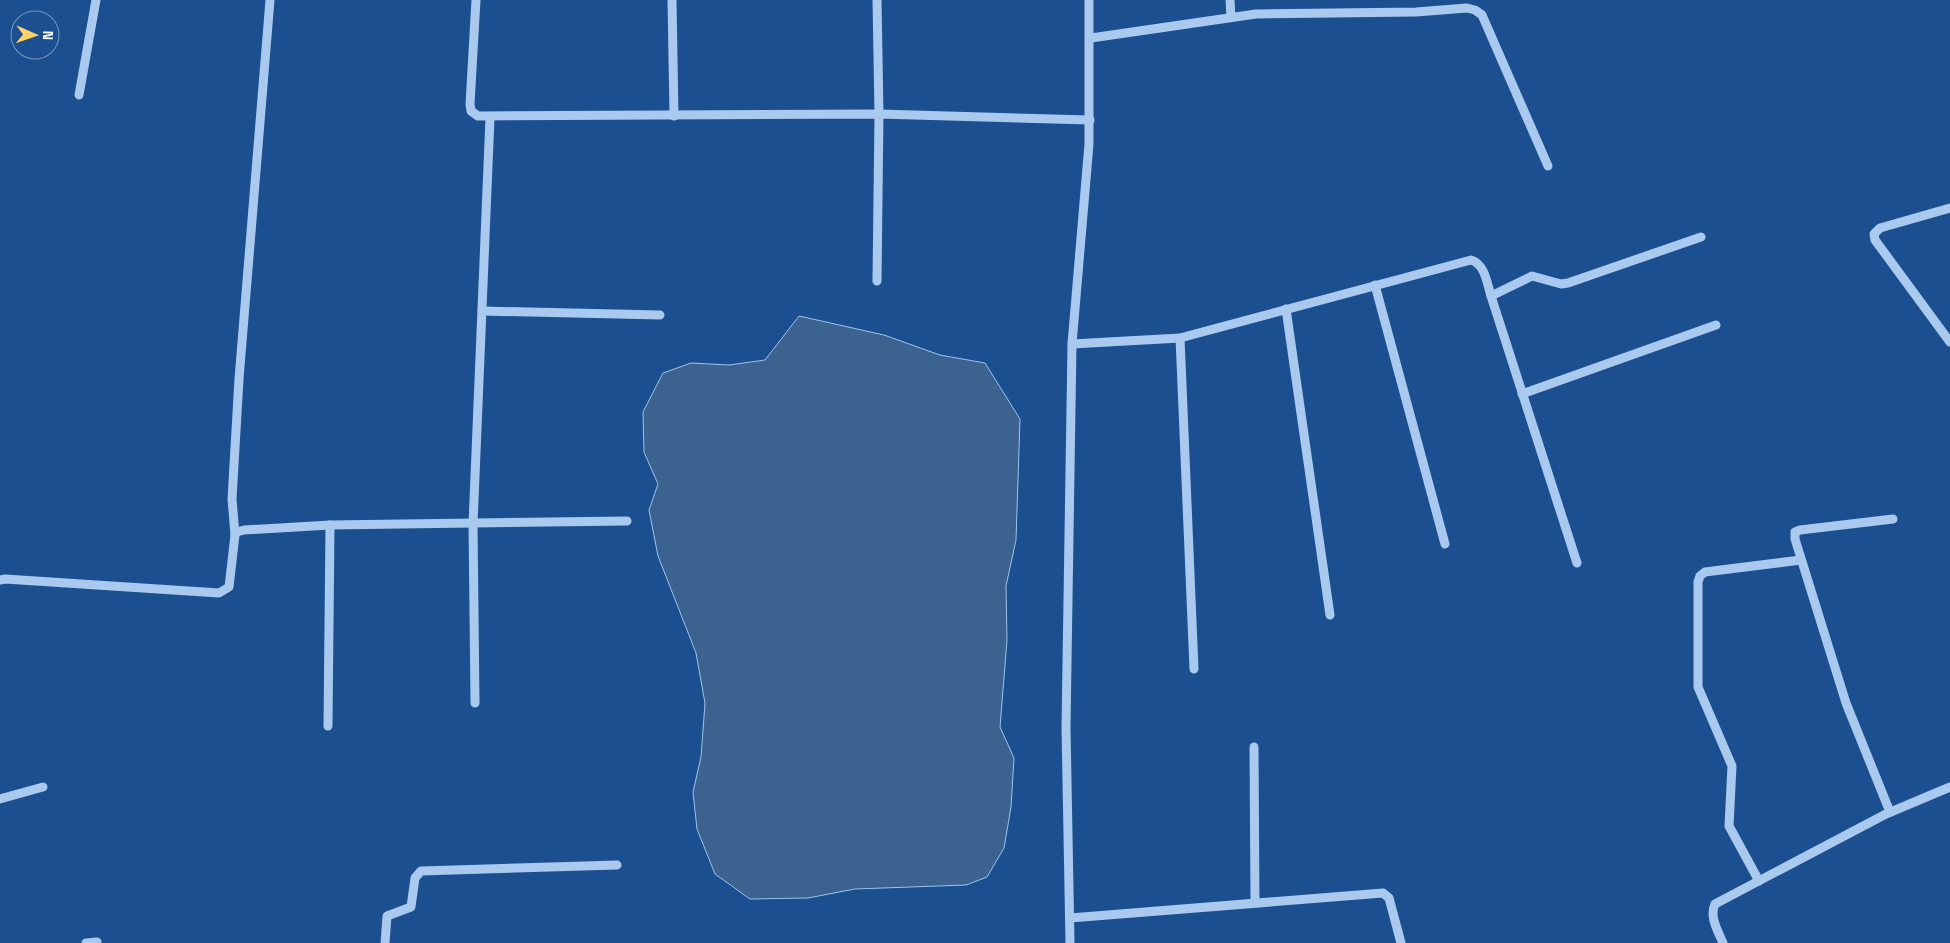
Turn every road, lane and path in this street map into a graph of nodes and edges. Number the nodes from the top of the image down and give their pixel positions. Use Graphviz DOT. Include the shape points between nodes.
graph roads {
  1 [pos="96,0"];
  2 [pos="270,0"];
  3 [pos="476,0"];
  4 [pos="672,0"];
  5 [pos="877,0"];
  6 [pos="1089,0"];
  7 [pos="1230,0"];
  8 [pos="1231,17"];
  9 [pos="1091,38"];
  10 [pos="79,95"];
  11 [pos="879,114"];
  12 [pos="674,116"];
  13 [pos="490,118"];
  14 [pos="1090,120"];
  15 [pos="1548,166"];
  16 [pos="1950,208"];
  17 [pos="1701,237"];
  18 [pos="877,281"];
  19 [pos="1375,285"];
  20 [pos="1491,296"];
  21 [pos="1286,308"];
  22 [pos="482,311"];
  23 [pos="660,316"];
  24 [pos="1716,324"];
  25 [pos="1180,338"];
  26 [pos="1950,342"];
  27 [pos="1072,344"];
  28 [pos="1522,394"];
  29 [pos="1893,519"];
  30 [pos="628,521"];
  31 [pos="473,524"];
  32 [pos="330,525"];
  33 [pos="235,535"];
  34 [pos="1445,544"];
  35 [pos="1801,560"];
  36 [pos="1577,564"];
  37 [pos="0,580"];
  38 [pos="1330,615"];
  39 [pos="1194,669"];
  40 [pos="475,703"];
  41 [pos="328,726"];
  42 [pos="1254,747"];
  43 [pos="43,787"];
  44 [pos="1950,787"];
  45 [pos="0,799"];
  46 [pos="1890,812"];
  47 [pos="616,865"];
  48 [pos="1759,881"];
  49 [pos="1255,903"];
  50 [pos="1070,918"];
  51 [pos="97,942"];
  52 [pos="86,943"];
  53 [pos="385,943"];
  54 [pos="1070,943"];
  55 [pos="1401,943"];
  56 [pos="1723,943"];
  1 -- 10 [label="street"];
  2 -- 33 [label="street" via="239,379 232,499"];
  3 -- 13 [label="street" via="470,104 471,111 478,116"];
  4 -- 12 [label="street"];
  5 -- 11 [label="street"];
  6 -- 9 [label="street"];
  7 -- 8 [label="street"];
  8 -- 9 [label="street"];
  8 -- 15 [label="street" via="1475,10 1482,15"];
  9 -- 14 [label="street"];
  11 -- 12 [label="street"];
  11 -- 14 [label="street"];
  11 -- 18 [label="street"];
  12 -- 13 [label="street"];
  13 -- 22 [label="street"];
  14 -- 27 [label="street"];
  16 -- 26 [label="street" via="1880,228 1874,234 1875,240"];
  17 -- 20 [label="street" via="1568,283 1532,276"];
  19 -- 20 [label="street" via="1471,260 1481,267"];
  19 -- 21 [label="street"];
  19 -- 34 [label="street"];
  20 -- 28 [label="street"];
  21 -- 25 [label="street"];
  21 -- 38 [label="street"];
  22 -- 23 [label="street"];
  22 -- 31 [label="street"];
  24 -- 28 [label="street"];
  25 -- 27 [label="street"];
  25 -- 39 [label="street"];
  27 -- 50 [label="street" via="1066,727"];
  28 -- 36 [label="street"];
  29 -- 35 [label="street" via="1795,532"];
  30 -- 31 [label="street"];
  31 -- 32 [label="street"];
  31 -- 40 [label="street"];
  32 -- 33 [label="street" via="244,530"];
  32 -- 41 [label="street"];
  33 -- 37 [label="street" via="229,587 220,593"];
  35 -- 46 [label="street" via="1846,703"];
  35 -- 48 [label="street" via="1705,572 1698,582 1698,687 1732,766 1729,826"];
  42 -- 49 [label="street"];
  43 -- 45 [label="street"];
  44 -- 46 [label="street"];
  46 -- 48 [label="street"];
  47 -- 53 [label="street" via="421,871 415,878 411,907 387,916"];
  48 -- 56 [label="street" via="1715,904 1712,911 1714,921"];
  49 -- 50 [label="street"];
  49 -- 55 [label="street" via="1383,893 1389,898"];
  50 -- 54 [label="street"];
  51 -- 52 [label="street"];
}
